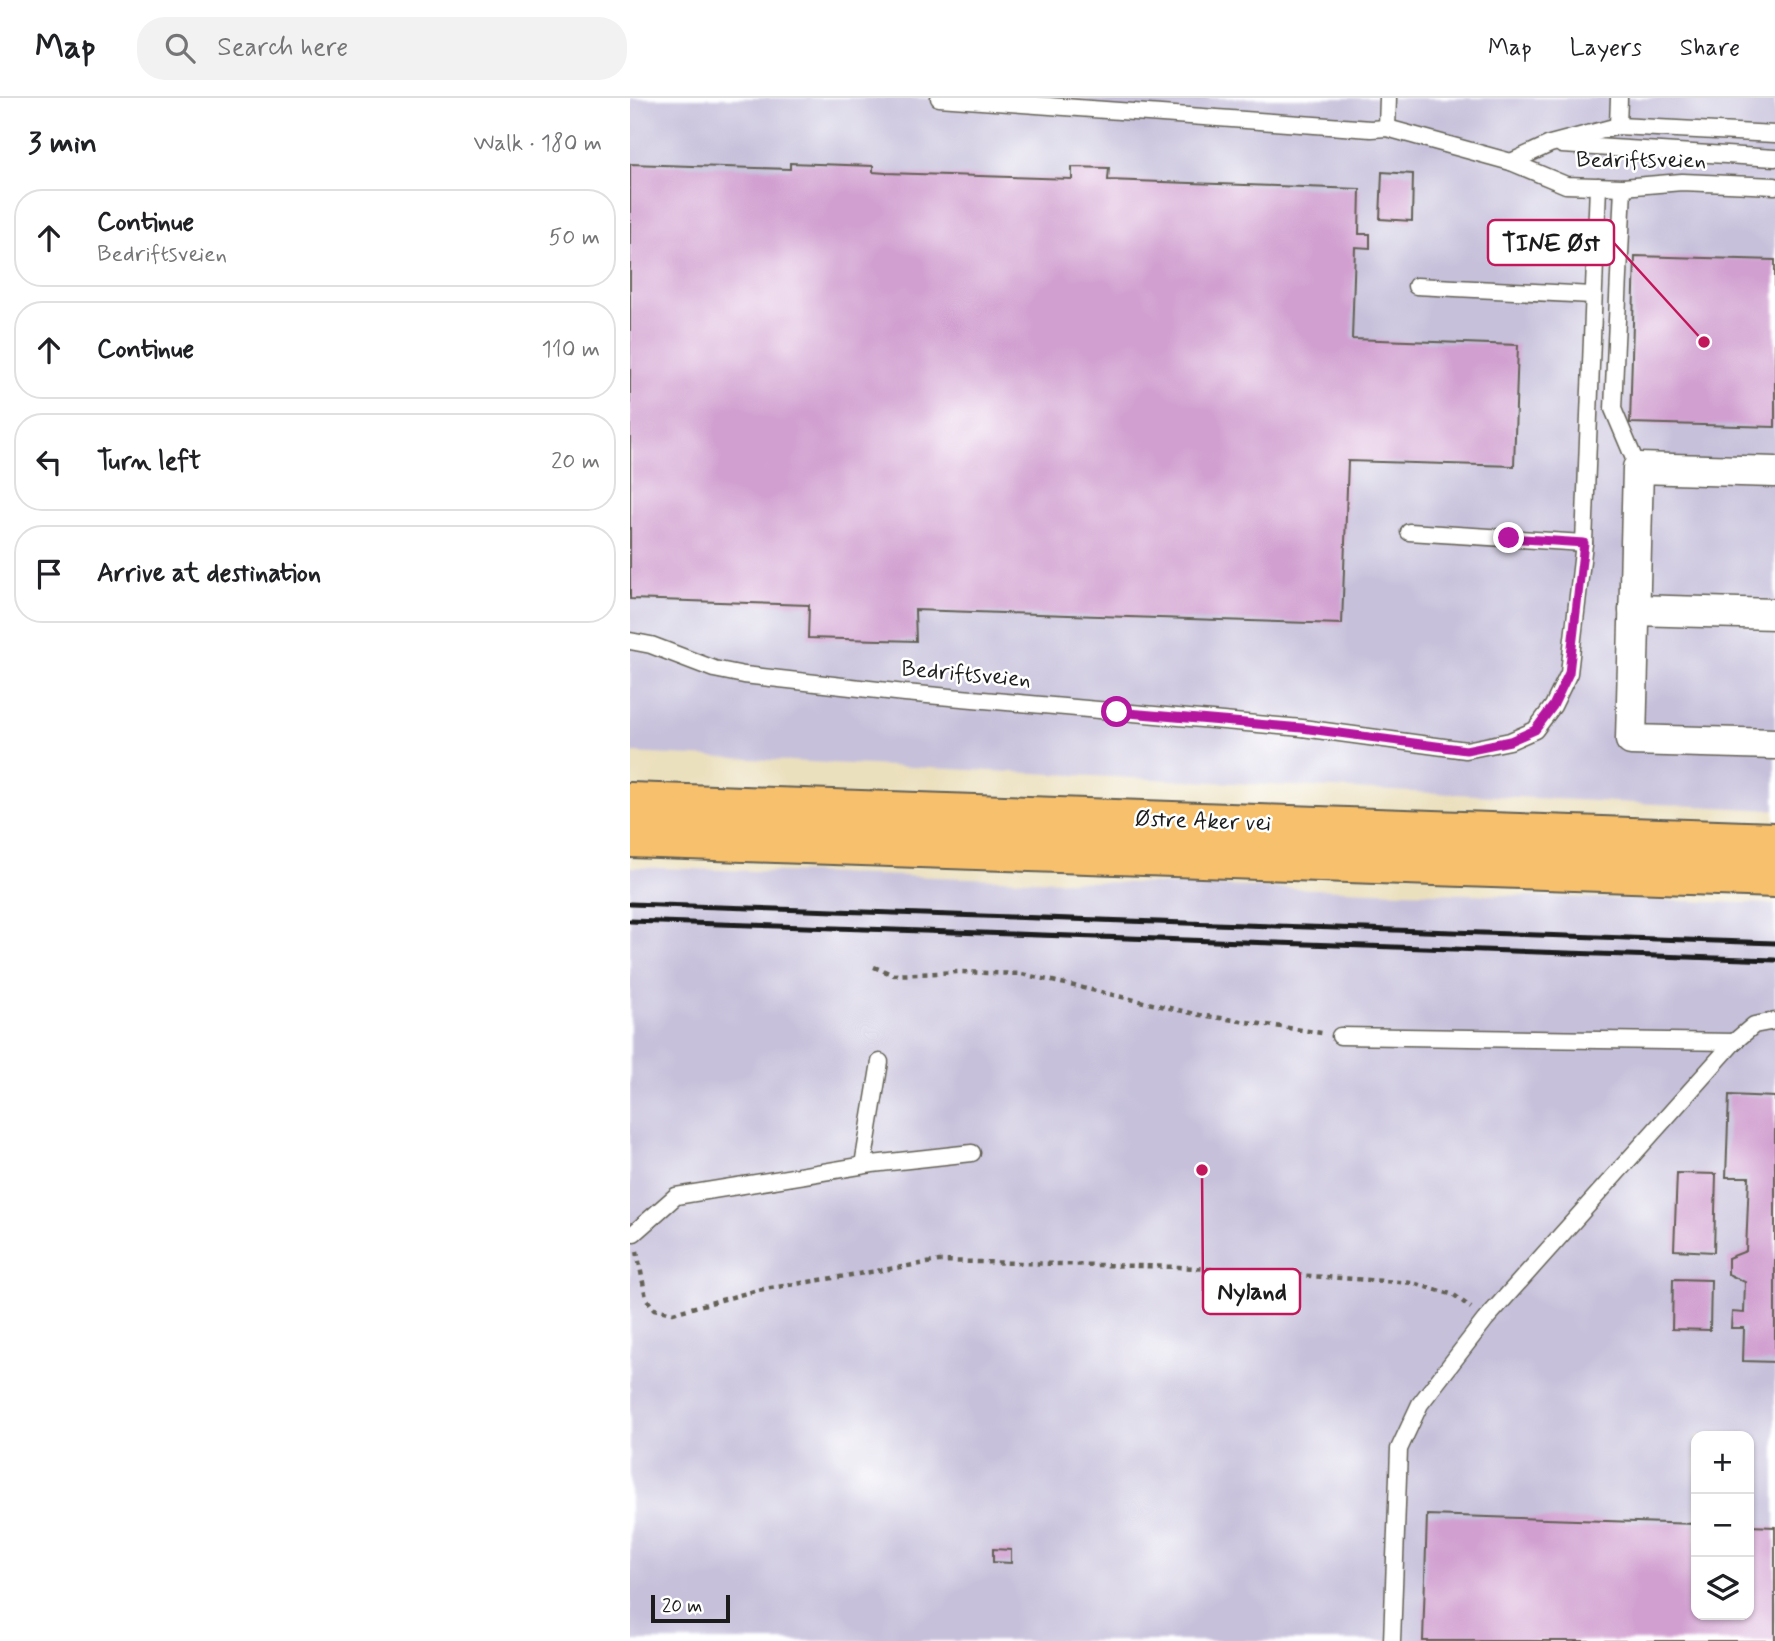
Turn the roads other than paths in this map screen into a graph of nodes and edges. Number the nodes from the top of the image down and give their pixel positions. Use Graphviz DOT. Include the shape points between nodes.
graph roads {
  1 [pos="939,98"];
  2 [pos="1388,98"];
  3 [pos="1620,100"];
  4 [pos="1618,127"];
  5 [pos="1387,128"];
  6 [pos="1775,134"];
  7 [pos="1550,144"];
  8 [pos="1775,158"];
  9 [pos="1511,162"];
  10 [pos="1775,186"];
  11 [pos="1598,187"];
  12 [pos="1623,187"];
  13 [pos="1416,286"];
  14 [pos="1592,295"];
  15 [pos="1638,468"];
  16 [pos="1775,472"];
  17 [pos="1409,532"];
  18 [pos="1584,543"];
  19 [pos="1634,610"];
  20 [pos="1775,614"];
  21 [pos="630,641"];
  22 [pos="1775,744"];
  23 [pos="630,802"];
  24 [pos="630,838"];
  25 [pos="1775,842"];
  26 [pos="1775,878"];
  27 [pos="1775,1021"];
  28 [pos="1340,1036"];
  29 [pos="1734,1042"];
  30 [pos="880,1062"];
  31 [pos="972,1153"];
  32 [pos="863,1166"];
  33 [pos="634,1233"];
  34 [pos="1392,1641"];
  1 -- 5 [label="lane, Bedriftsveien"];
  2 -- 5 [label="lane"];
  3 -- 4 [label="lane, Bedriftsveien"];
  4 -- 6 [label="lane, Bedriftsveien"];
  4 -- 7 [label="lane, Bedriftsveien"];
  5 -- 9 [label="lane, Bedriftsveien"];
  7 -- 8 [label="lane, Bedriftsveien"];
  7 -- 9 [label="lane, Bedriftsveien"];
  9 -- 11 [label="lane, Bedriftsveien" via="1566,185"];
  10 -- 12 [label="lane, Bedriftsveien" via="1682,182"];
  11 -- 12 [label="lane, Bedriftsveien"];
  11 -- 14 [label="lane, Bedriftsveien"];
  12 -- 15 [label="lane" via="1613,409"];
  13 -- 14 [label="lane"];
  14 -- 18 [label="lane, Bedriftsveien"];
  15 -- 16 [label="street"];
  15 -- 19 [label="street"];
  17 -- 18 [label="lane"];
  18 -- 21 [label="lane, Bedriftsveien" via="1569,673 1553,706 1535,730 1510,741 1466,750 1302,728 744,675"];
  19 -- 20 [label="street"];
  19 -- 22 [label="street" via="1631,740"];
  23 -- 25 [label="highway, Østre Aker vei"];
  24 -- 26 [label="highway, Østre Aker vei"];
  27 -- 29 [label="lane" via="1754,1025"];
  28 -- 29 [label="lane"];
  29 -- 34 [label="lane" via="1485,1320 1420,1404 1399,1449"];
  30 -- 32 [label="lane"];
  31 -- 32 [label="lane"];
  32 -- 33 [label="lane" via="676,1196"];
}
